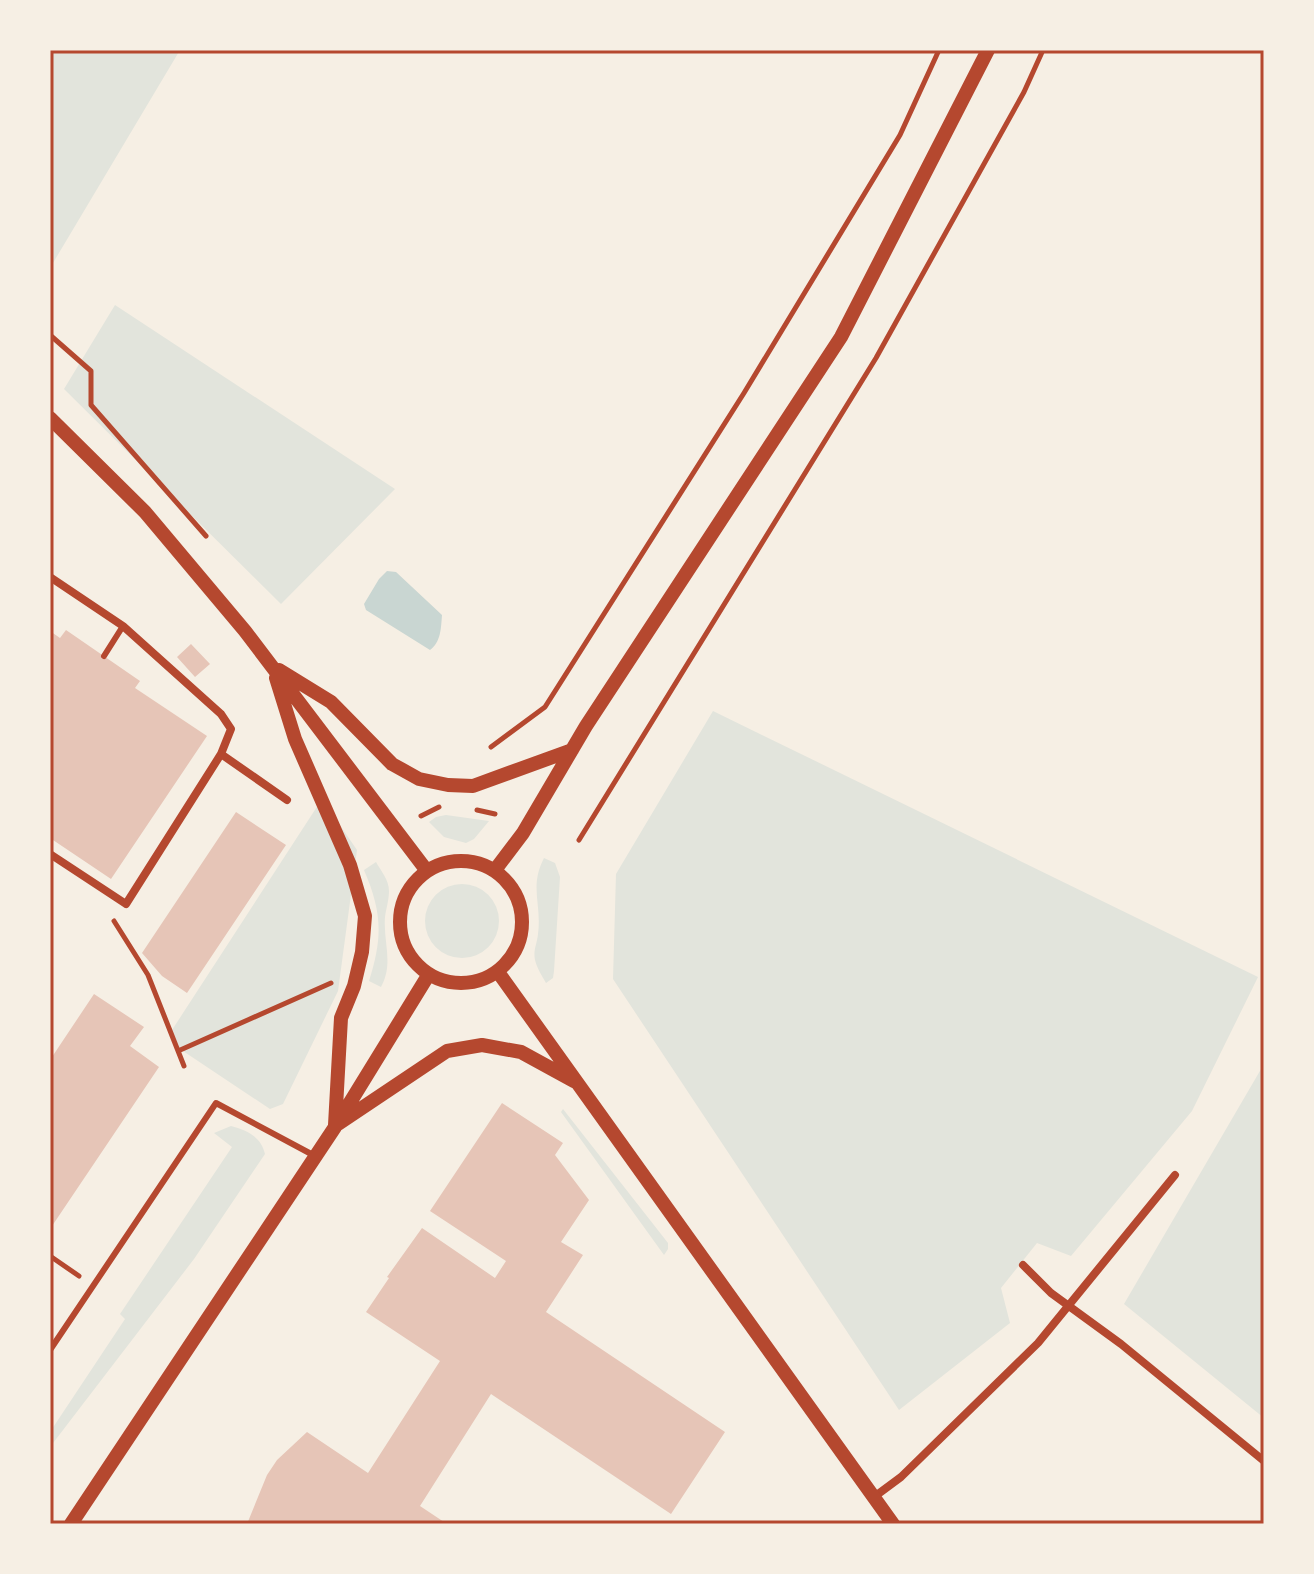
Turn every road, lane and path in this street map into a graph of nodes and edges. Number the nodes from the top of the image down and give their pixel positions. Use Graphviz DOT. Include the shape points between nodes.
graph roads {
  1 [pos="939,50"];
  2 [pos="988,50"];
  3 [pos="1043,50"];
  4 [pos="50,335"];
  5 [pos="50,418"];
  6 [pos="206,536"];
  7 [pos="50,577"];
  8 [pos="123,626"];
  9 [pos="104,656"];
  10 [pos="272,666"];
  11 [pos="491,747"];
  12 [pos="572,750"];
  13 [pos="221,754"];
  14 [pos="287,800"];
  15 [pos="579,840"];
  16 [pos="50,854"];
  17 [pos="495,870"];
  18 [pos="427,871"];
  19 [pos="126,904"];
  20 [pos="498,972"];
  21 [pos="429,974"];
  22 [pos="335,981"];
  23 [pos="178,1051"];
  24 [pos="184,1066"];
  25 [pos="578,1083"];
  26 [pos="335,1127"];
  27 [pos="315,1156"];
  28 [pos="1175,1175"];
  29 [pos="50,1256"];
  30 [pos="1023,1265"];
  31 [pos="93,1286"];
  32 [pos="1071,1305"];
  33 [pos="50,1350"];
  34 [pos="1264,1461"];
  35 [pos="874,1497"];
  36 [pos="71,1524"];
  37 [pos="893,1524"];
  1 -- 11 [label="path" via="900,135 545,707"];
  2 -- 12 [label="street" via="841,337"];
  3 -- 15 [label="path" via="876,358"];
  4 -- 6 [label="path" via="91,371 91,405"];
  5 -- 10 [label="street" via="145,512"];
  7 -- 8 [label="street"];
  8 -- 9 [label="lane"];
  8 -- 13 [label="street" via="221,714 231,729"];
  10 -- 12 [label="street" via="331,702 392,764 419,779 473,786"];
  10 -- 18 [label="street"];
  10 -- 26 [label="street" via="365,916 362,952 341,1018"];
  12 -- 17 [label="street"];
  13 -- 14 [label="street"];
  13 -- 19 [label="street"];
  16 -- 19 [label="street"];
  17 -- 18 [label="street" via="460,861"];
  17 -- 20 [label="street" via="517,894 523,915 518,946"];
  18 -- 21 [label="street" via="407,893 400,930 409,954"];
  19 -- 23 [label="path" via="114,921 148,975"];
  20 -- 21 [label="street" via="471,983"];
  20 -- 25 [label="street"];
  21 -- 26 [label="street"];
  22 -- 23 [label="path"];
  23 -- 24 [label="path"];
  25 -- 26 [label="street" via="521,1052 482,1045 447,1051"];
  25 -- 35 [label="street"];
  26 -- 27 [label="street"];
  27 -- 31 [label="lane" via="216,1103"];
  27 -- 36 [label="street"];
  28 -- 32 [label="street"];
  29 -- 31 [label="path"];
  30 -- 32 [label="street"];
  31 -- 33 [label="lane"];
  32 -- 34 [label="street"];
  32 -- 35 [label="street" via="901,1477"];
  35 -- 37 [label="street"];
}
